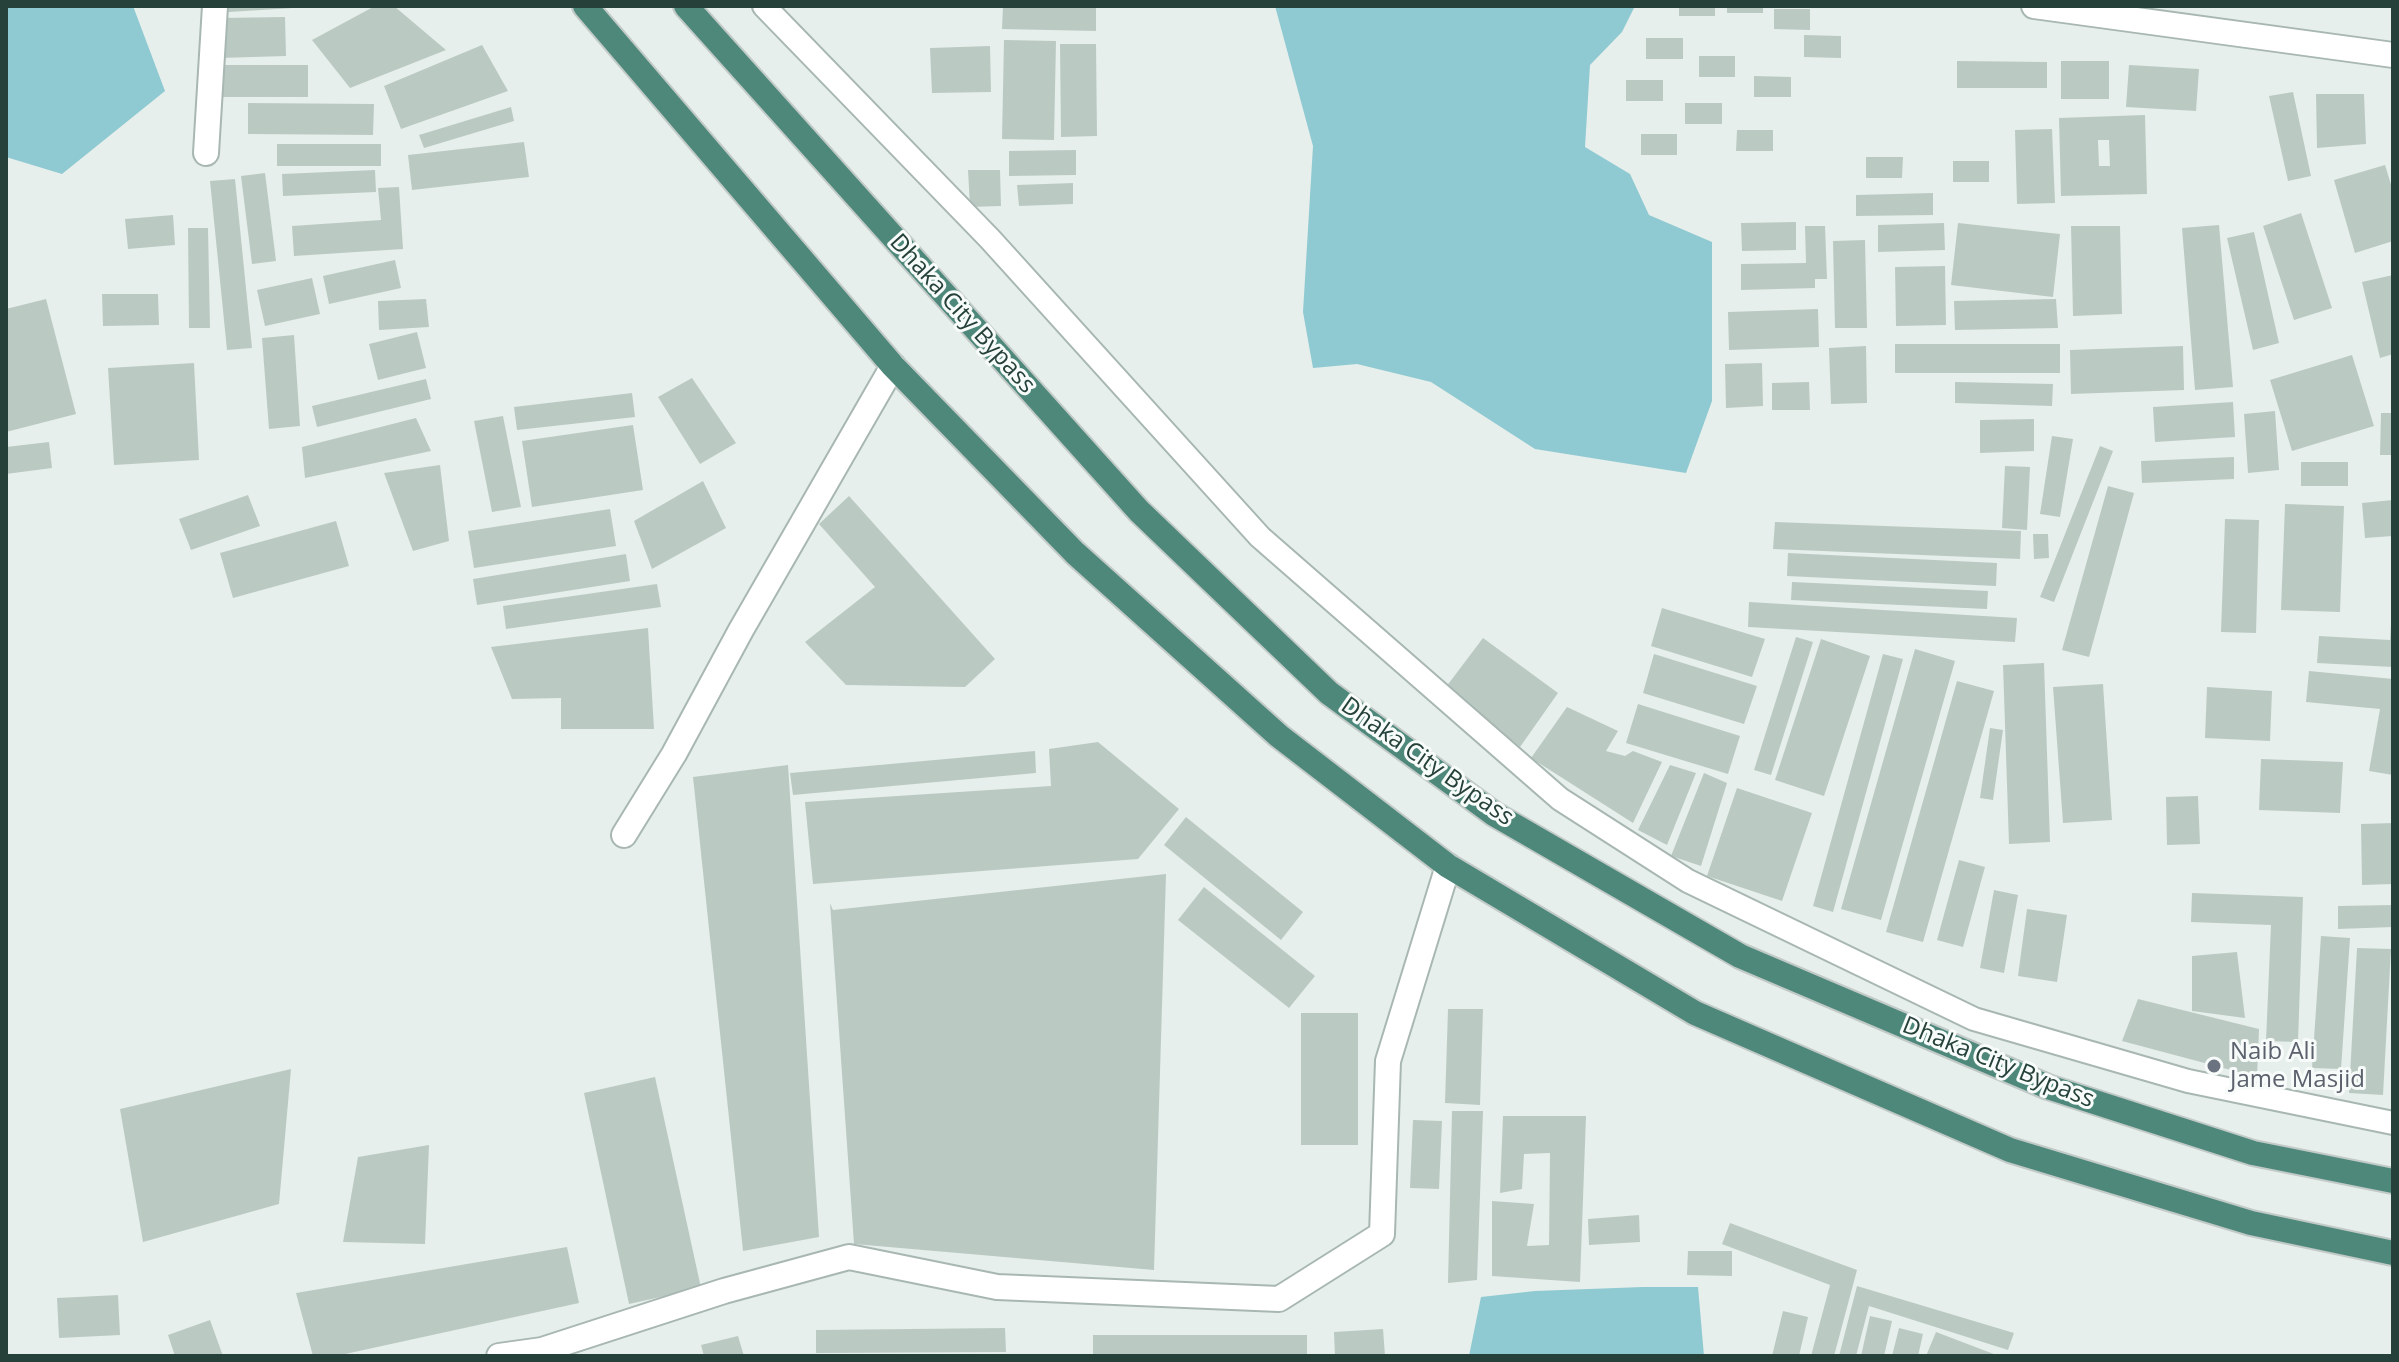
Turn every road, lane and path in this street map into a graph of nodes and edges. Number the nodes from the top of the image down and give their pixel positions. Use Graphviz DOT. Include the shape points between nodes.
graph roads {
  1 [pos="215,6"];
  2 [pos="585,6"];
  3 [pos="686,6"];
  4 [pos="764,6"];
  5 [pos="2034,6"];
  6 [pos="2393,55"];
  7 [pos="206,153"];
  8 [pos="893,366"];
  9 [pos="624,835"];
  10 [pos="1448,866"];
  11 [pos="2393,1123"];
  12 [pos="2393,1181"];
  13 [pos="2393,1253"];
  14 [pos="499,1356"];
  1 -- 7 [label="street"];
  2 -- 8 [label="highway"];
  3 -- 12 [label="highway, Dhaka City Bypass" via="1139,511 1329,693 1494,814 1740,956 2048,1087 2253,1153"];
  4 -- 11 [label="lane" via="990,239 1260,537 1560,799 1688,881 1974,1019 2188,1081"];
  5 -- 6 [label="street"];
  8 -- 9 [label="street"];
  8 -- 10 [label="highway" via="1120,594 1279,736"];
  10 -- 13 [label="highway" via="1695,1013 2010,1150 2251,1223"];
  10 -- 14 [label="street" via="1388,1061 1382,1234 1279,1299 997,1287 849,1257 542,1350"];
}
